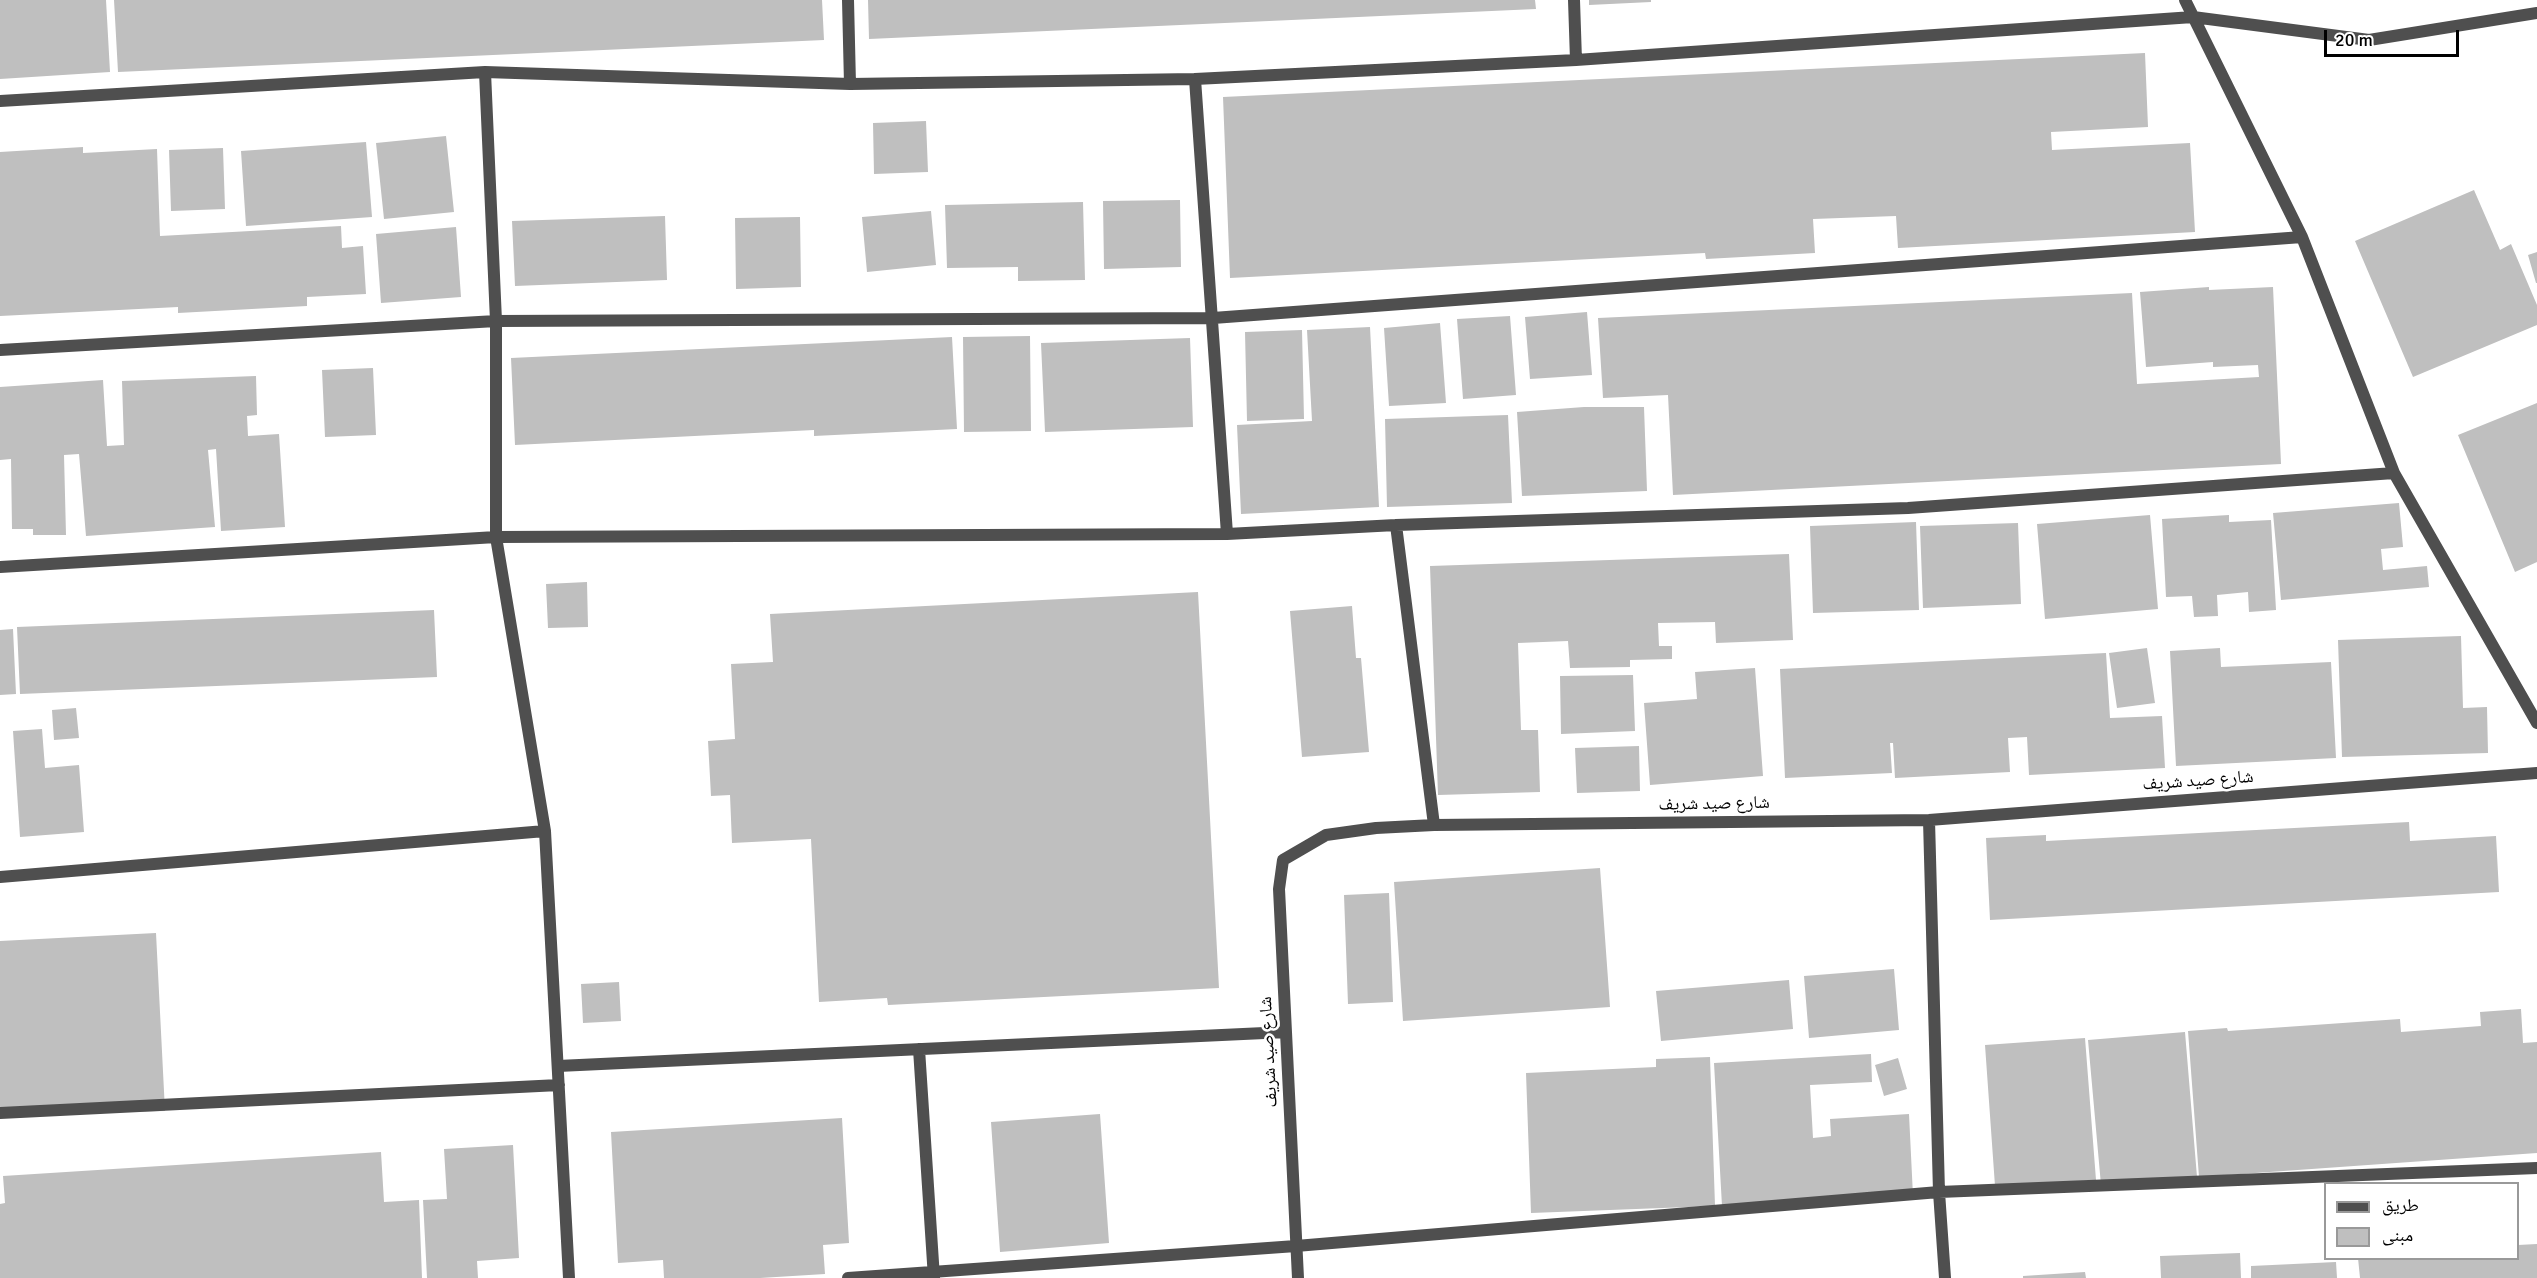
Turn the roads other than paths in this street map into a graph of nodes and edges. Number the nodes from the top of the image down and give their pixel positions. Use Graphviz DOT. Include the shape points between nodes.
graph roads {
  1 [pos="848,0"];
  2 [pos="1574,0"];
  3 [pos="2185,0"];
  4 [pos="2537,13"];
  5 [pos="2193,17"];
  6 [pos="1576,60"];
  7 [pos="485,72"];
  8 [pos="1195,79"];
  9 [pos="850,84"];
  10 [pos="0,101"];
  11 [pos="2302,237"];
  12 [pos="1213,318"];
  13 [pos="496,321"];
  14 [pos="0,350"];
  15 [pos="2394,473"];
  16 [pos="1396,525"];
  17 [pos="1227,534"];
  18 [pos="496,537"];
  19 [pos="0,567"];
  20 [pos="2537,723"];
  21 [pos="2537,773"];
  22 [pos="1929,820"];
  23 [pos="1434,825"];
  24 [pos="545,831"];
  25 [pos="0,877"];
  26 [pos="1286,1032"];
  27 [pos="919,1049"];
  28 [pos="558,1066"];
  29 [pos="559,1085"];
  30 [pos="0,1113"];
  31 [pos="2537,1168"];
  32 [pos="1939,1192"];
  33 [pos="1296,1246"];
  34 [pos="934,1275"];
  35 [pos="569,1278"];
  36 [pos="848,1278"];
  37 [pos="1298,1278"];
  38 [pos="1945,1278"];
  1 -- 9 [label="street"];
  2 -- 6 [label="street"];
  3 -- 5 [label="street"];
  4 -- 5 [label="street" via="2369,40"];
  5 -- 6 [label="street"];
  5 -- 11 [label="street"];
  6 -- 8 [label="street"];
  7 -- 9 [label="street"];
  7 -- 10 [label="street"];
  7 -- 13 [label="street"];
  8 -- 9 [label="street"];
  8 -- 12 [label="street"];
  11 -- 12 [label="street"];
  11 -- 15 [label="street"];
  12 -- 13 [label="street"];
  12 -- 17 [label="street"];
  13 -- 14 [label="street"];
  13 -- 18 [label="street"];
  15 -- 16 [label="street" via="1908,508"];
  15 -- 20 [label="street"];
  16 -- 17 [label="street"];
  16 -- 23 [label="street"];
  17 -- 18 [label="street"];
  18 -- 19 [label="street"];
  18 -- 24 [label="street"];
  21 -- 22 [label="street, شارع صيد شريف"];
  22 -- 23 [label="street, شارع صيد شريف"];
  22 -- 32 [label="street"];
  23 -- 26 [label="street, شارع صيد شريف" via="1326,835 1283,860 1279,889"];
  24 -- 25 [label="street"];
  24 -- 28 [label="street"];
  26 -- 27 [label="street"];
  26 -- 33 [label="street, شارع صيد شريف"];
  27 -- 28 [label="street"];
  27 -- 34 [label="street"];
  28 -- 29 [label="street"];
  29 -- 30 [label="street"];
  29 -- 35 [label="street"];
  31 -- 32 [label="street"];
  32 -- 33 [label="street"];
  32 -- 38 [label="street"];
  33 -- 34 [label="street"];
  33 -- 37 [label="street, شارع صيد شريف"];
  34 -- 36 [label="street"];
}
